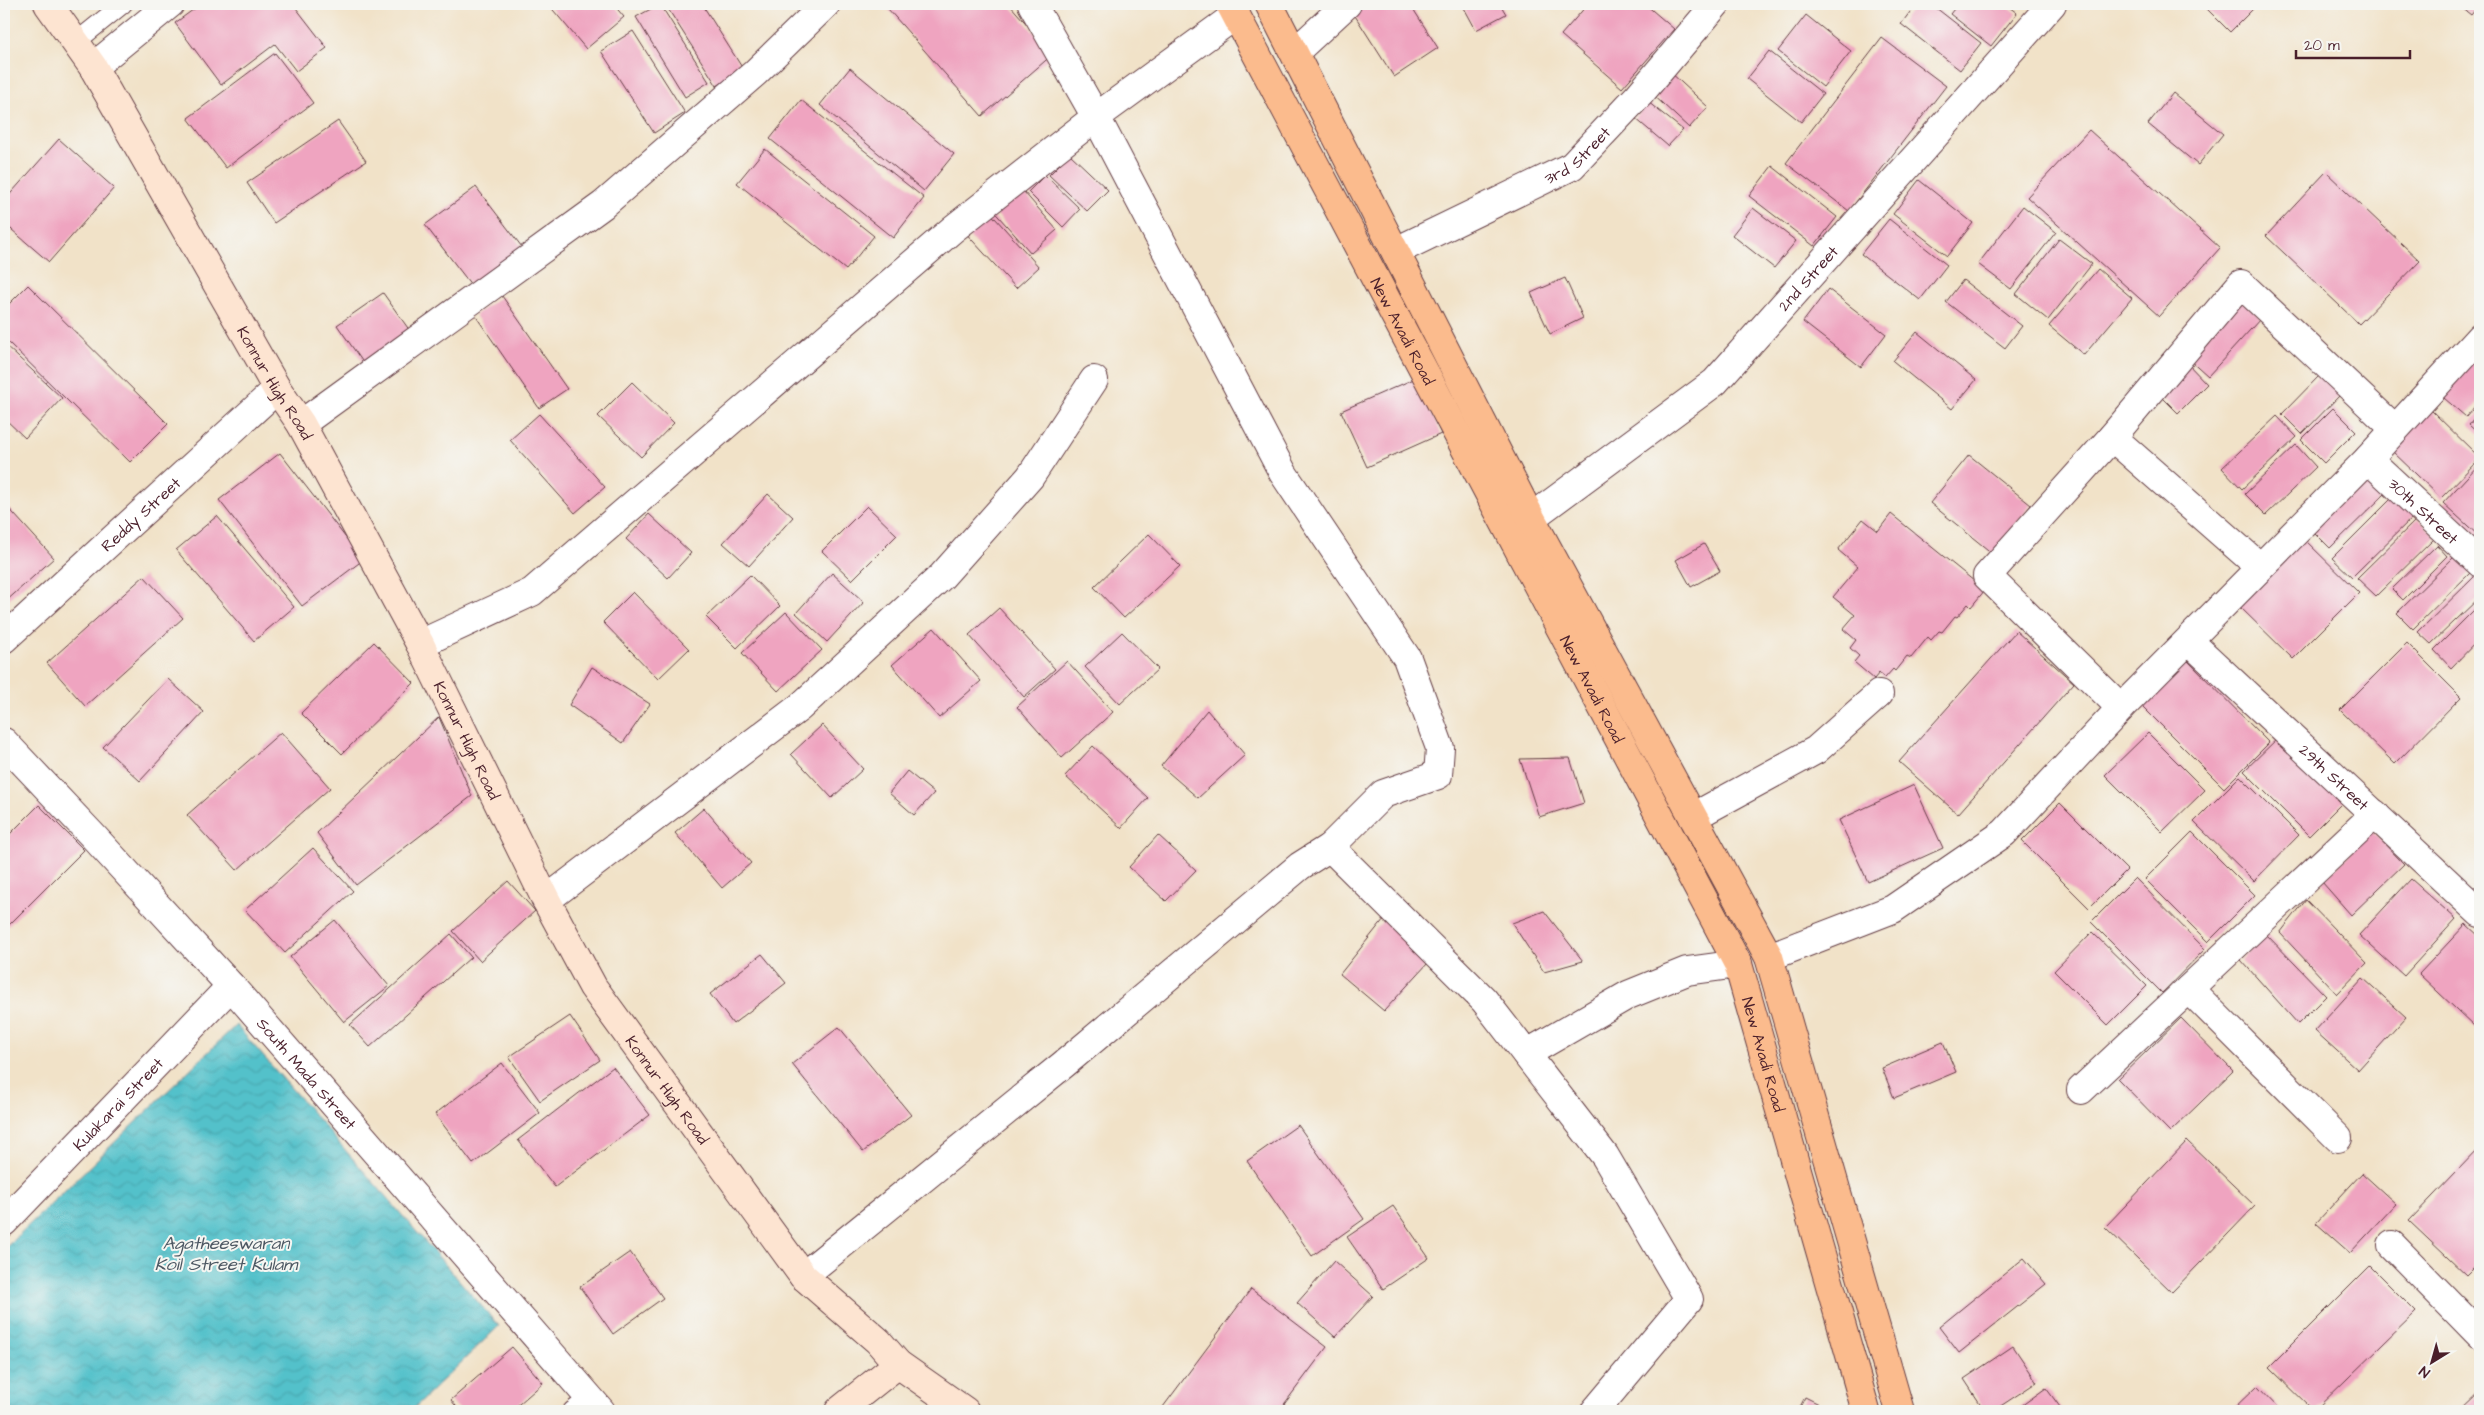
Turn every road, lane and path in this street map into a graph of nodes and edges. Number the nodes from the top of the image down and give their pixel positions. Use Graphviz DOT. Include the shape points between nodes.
graph roads {
  1 [pos="48,4"];
  2 [pos="124,4"];
  3 [pos="170,4"];
  4 [pos="826,4"];
  5 [pos="1032,4"];
  6 [pos="1269,4"];
  7 [pos="1347,4"];
  8 [pos="1716,4"];
  9 [pos="2052,4"];
  10 [pos="1233,9"];
  11 [pos="76,42"];
  12 [pos="1295,52"];
  13 [pos="94,67"];
  14 [pos="1096,117"];
  15 [pos="1396,251"];
  16 [pos="2480,336"];
  17 [pos="1094,380"];
  18 [pos="277,389"];
  19 [pos="300,424"];
  20 [pos="2394,428"];
  21 [pos="2112,437"];
  22 [pos="2368,459"];
  23 [pos="1531,518"];
  24 [pos="2480,563"];
  25 [pos="2260,567"];
  26 [pos="4,639"];
  27 [pos="2189,641"];
  28 [pos="420,644"];
  29 [pos="1880,694"];
  30 [pos="2121,708"];
  31 [pos="4,742"];
  32 [pos="2375,814"];
  33 [pos="1693,817"];
  34 [pos="1330,847"];
  35 [pos="546,900"];
  36 [pos="2480,913"];
  37 [pos="1769,957"];
  38 [pos="1738,964"];
  39 [pos="230,986"];
  40 [pos="2188,989"];
  41 [pos="1526,1054"];
  42 [pos="2082,1090"];
  43 [pos="2338,1138"];
  44 [pos="4,1222"];
  45 [pos="2392,1245"];
  46 [pos="803,1276"];
  47 [pos="2480,1335"];
  48 [pos="898,1364"];
  49 [pos="588,1406"];
  50 [pos="838,1411"];
  51 [pos="965,1411"];
  52 [pos="1595,1411"];
  53 [pos="1866,1411"];
  54 [pos="1900,1411"];
  1 -- 11 [label="main road, Konnur High Road"];
  2 -- 11 [label="lane"];
  3 -- 13 [label="street"];
  4 -- 19 [label="street" via="755,73 603,205"];
  5 -- 14 [label="street"];
  6 -- 12 [label="main road, New Avadi Road"];
  7 -- 12 [label="street"];
  8 -- 15 [label="street, 3rd Street" via="1639,95 1572,166"];
  9 -- 23 [label="street, 2nd Street" via="1716,382"];
  10 -- 14 [label="street"];
  10 -- 38 [label="main road, New Avadi Road"];
  11 -- 13 [label="main road, Konnur High Road"];
  12 -- 15 [label="main road, New Avadi Road"];
  13 -- 18 [label="main road, Konnur High Road"];
  14 -- 28 [label="street" via="953,228 532,592"];
  14 -- 34 [label="street" via="1283,473 1406,658 1440,748 1438,775 1383,794"];
  15 -- 23 [label="main road, New Avadi Road"];
  16 -- 20 [label="street"];
  17 -- 35 [label="street" via="1030,477 942,576 800,706"];
  18 -- 19 [label="main road, Konnur High Road"];
  18 -- 26 [label="street, Reddy Street"];
  19 -- 28 [label="main road, Konnur High Road"];
  20 -- 21 [label="street" via="2241,284"];
  20 -- 22 [label="street"];
  21 -- 25 [label="street"];
  21 -- 30 [label="street" via="1988,576"];
  22 -- 24 [label="street, 30th Street"];
  22 -- 25 [label="street"];
  23 -- 33 [label="main road, New Avadi Road"];
  25 -- 27 [label="street"];
  27 -- 30 [label="street"];
  27 -- 32 [label="street, 29th Street"];
  28 -- 35 [label="main road, Konnur High Road"];
  29 -- 33 [label="street" via="1816,750"];
  30 -- 37 [label="street" via="2004,833 1893,909"];
  31 -- 39 [label="street, South Mada Street"];
  32 -- 36 [label="street, 29th Street"];
  32 -- 40 [label="street"];
  33 -- 37 [label="main road, New Avadi Road"];
  34 -- 41 [label="street" via="1484,1000"];
  34 -- 46 [label="street" via="1300,866 1064,1064"];
  35 -- 46 [label="main road, Konnur High Road" via="593,987"];
  37 -- 54 [label="main road, New Avadi Road"];
  38 -- 41 [label="street" via="1687,971 1628,995"];
  38 -- 53 [label="main road, New Avadi Road"];
  39 -- 44 [label="street, Kulakarai Street"];
  39 -- 49 [label="street, South Mada Street"];
  40 -- 42 [label="street"];
  40 -- 43 [label="street"];
  41 -- 52 [label="street" via="1606,1156 1689,1299"];
  45 -- 47 [label="street"];
  46 -- 48 [label="main road, Konnur High Road" via="878,1341"];
  48 -- 50 [label="main road"];
  48 -- 51 [label="main road, Konnur High Road"];
}
